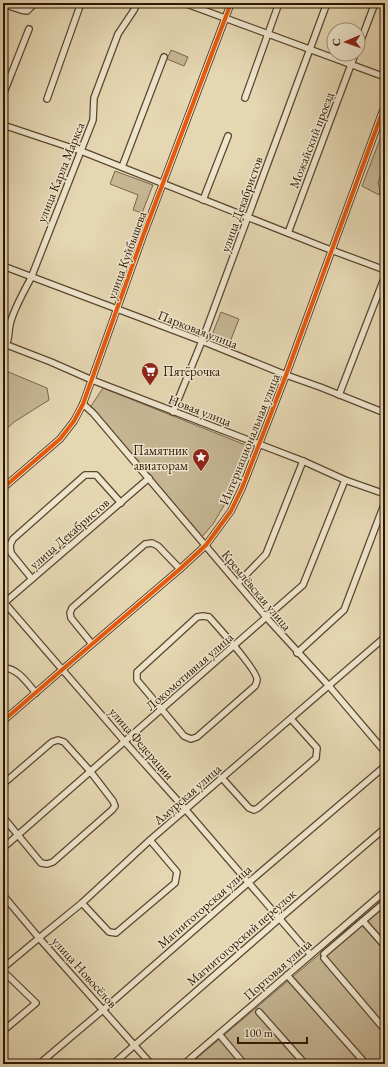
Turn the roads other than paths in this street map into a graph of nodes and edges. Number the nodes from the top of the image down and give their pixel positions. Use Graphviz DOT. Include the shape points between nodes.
graph roads {
  1 [pos="35,3"];
  2 [pos="81,3"];
  3 [pos="136,3"];
  4 [pos="184,3"];
  5 [pos="231,3"];
  6 [pos="279,3"];
  7 [pos="327,3"];
  8 [pos="375,3"];
  9 [pos="3,4"];
  10 [pos="225,18"];
  11 [pos="366,27"];
  12 [pos="29,29"];
  13 [pos="268,34"];
  14 [pos="309,49"];
  15 [pos="164,57"];
  16 [pos="352,62"];
  17 [pos="351,65"];
  18 [pos="385,77"];
  19 [pos="3,95"];
  20 [pos="47,98"];
  21 [pos="245,98"];
  22 [pos="385,105"];
  23 [pos="3,125"];
  24 [pos="228,136"];
  25 [pos="81,151"];
  26 [pos="122,167"];
  27 [pos="163,184"];
  28 [pos="203,200"];
  29 [pos="248,218"];
  30 [pos="288,233"];
  31 [pos="332,250"];
  32 [pos="3,266"];
  33 [pos="385,270"];
  34 [pos="385,276"];
  35 [pos="31,278"];
  36 [pos="117,310"];
  37 [pos="202,341"];
  38 [pos="5,347"];
  39 [pos="286,375"];
  40 [pos="92,380"];
  41 [pos="339,394"];
  42 [pos="83,404"];
  43 [pos="173,412"];
  44 [pos="385,412"];
  45 [pos="259,444"];
  46 [pos="303,461"];
  47 [pos="149,478"];
  48 [pos="345,480"];
  49 [pos="3,488"];
  50 [pos="385,494"];
  51 [pos="385,502"];
  52 [pos="121,503"];
  53 [pos="206,545"];
  54 [pos="180,570"];
  55 [pos="32,579"];
  56 [pos="238,583"];
  57 [pos="4,603"];
  58 [pos="266,617"];
  59 [pos="385,638"];
  60 [pos="92,644"];
  61 [pos="234,646"];
  62 [pos="297,653"];
  63 [pos="3,668"];
  64 [pos="63,669"];
  65 [pos="329,686"];
  66 [pos="36,693"];
  67 [pos="162,709"];
  68 [pos="290,719"];
  69 [pos="3,722"];
  70 [pos="125,742"];
  71 [pos="385,752"];
  72 [pos="385,766"];
  73 [pos="90,771"];
  74 [pos="222,778"];
  75 [pos="3,784"];
  76 [pos="186,810"];
  77 [pos="3,817"];
  78 [pos="385,828"];
  79 [pos="18,835"];
  80 [pos="150,840"];
  81 [pos="3,848"];
  82 [pos="248,883"];
  83 [pos="385,891"];
  84 [pos="3,895"];
  85 [pos="385,902"];
  86 [pos="82,903"];
  87 [pos="279,919"];
  88 [pos="363,921"];
  89 [pos="38,938"];
  90 [pos="385,946"];
  91 [pos="310,954"];
  92 [pos="3,969"];
  93 [pos="287,975"];
  94 [pos="104,1010"];
  95 [pos="259,1012"];
  96 [pos="385,1030"];
  97 [pos="3,1031"];
  98 [pos="219,1034"];
  99 [pos="135,1045"];
  100 [pos="39,1064"];
  101 [pos="113,1064"];
  102 [pos="151,1064"];
  103 [pos="184,1064"];
  104 [pos="244,1064"];
  105 [pos="305,1064"];
  106 [pos="366,1064"];
  1 -- 9 [label="street" via="27,11"];
  2 -- 20 [label="street"];
  3 -- 25 [label="street, улица Карла Маркса" via="118,34 94,98 93,120"];
  4 -- 10 [label="street"];
  5 -- 10 [label="street, улица Куйбышева"];
  6 -- 13 [label="street"];
  7 -- 14 [label="street, улица Декабристов"];
  8 -- 11 [label="street"];
  10 -- 13 [label="street"];
  10 -- 27 [label="street, улица Куйбышева"];
  12 -- 19 [label="street"];
  13 -- 14 [label="street"];
  13 -- 21 [label="street"];
  14 -- 17 [label="street"];
  14 -- 29 [label="street, улица Декабристов"];
  15 -- 26 [label="street"];
  16 -- 17 [label="street, Можайский проезд"];
  17 -- 18 [label="street"];
  17 -- 30 [label="street, Можайский проезд"];
  22 -- 31 [label="street, Интернациональная улица"];
  23 -- 25 [label="street"];
  24 -- 28 [label="street"];
  25 -- 26 [label="street"];
  25 -- 35 [label="street, улица Карла Маркса"];
  26 -- 27 [label="street"];
  27 -- 28 [label="street"];
  27 -- 36 [label="street, улица Куйбышева"];
  28 -- 29 [label="street"];
  29 -- 30 [label="street"];
  29 -- 37 [label="street, улица Декабристов"];
  30 -- 31 [label="street"];
  31 -- 33 [label="street"];
  31 -- 39 [label="street, Интернациональная улица"];
  32 -- 35 [label="street, Парковая улица"];
  34 -- 41 [label="street"];
  35 -- 36 [label="street, Парковая улица"];
  35 -- 38 [label="street, улица Карла Маркса" via="10,324 10,334"];
  36 -- 37 [label="street, Парковая улица"];
  36 -- 40 [label="street, улица Куйбышева"];
  37 -- 39 [label="street, Парковая улица"];
  37 -- 43 [label="street, улица Декабристов"];
  38 -- 40 [label="street, Новая улица" via="51,362"];
  39 -- 41 [label="street, Парковая улица"];
  39 -- 45 [label="street, Интернациональная улица"];
  40 -- 42 [label="street, улица Куйбышева"];
  40 -- 43 [label="street, Новая улица"];
  41 -- 44 [label="street, Парковая улица"];
  42 -- 47 [label="street, Кремлёвская улица"];
  42 -- 49 [label="street, улица Куйбышева" via="60,439"];
  43 -- 45 [label="street, Новая улица"];
  45 -- 46 [label="street, Новая улица"];
  45 -- 53 [label="street, Интернациональная улица" via="231,511"];
  46 -- 48 [label="street, Новая улица"];
  46 -- 56 [label="street" via="266,554"];
  47 -- 52 [label="street, улица Декабристов"];
  47 -- 53 [label="street, Кремлёвская улица"];
  48 -- 50 [label="street, Новая улица"];
  48 -- 58 [label="street, Локомотивная улица" via="304,585"];
  51 -- 62 [label="street" via="344,610"];
  52 -- 55 [label="street, улица Декабристов"];
  52 -- 55 [label="street" via="96,475 85,475 13,539 10,545 11,553"];
  53 -- 54 [label="street, Интернациональная улица"];
  53 -- 56 [label="street, Кремлёвская улица"];
  54 -- 60 [label="street, Интернациональная улица"];
  54 -- 60 [label="street" via="158,546 152,543 145,544 72,608 71,618"];
  55 -- 57 [label="street, улица Декабристов"];
  56 -- 58 [label="street, Кремлёвская улица"];
  57 -- 64 [label="street, улица Федерации"];
  58 -- 61 [label="street, Локомотивная улица"];
  58 -- 62 [label="street, Кремлёвская улица"];
  59 -- 65 [label="street, Амурская улица"];
  60 -- 64 [label="street, Интернациональная улица"];
  61 -- 67 [label="street, Локомотивная улица"];
  61 -- 67 [label="street" via="255,673 255,686 203,732 191,739 184,736"];
  61 -- 67 [label="street" via="209,617 197,617 187,625 138,672 137,680"];
  62 -- 65 [label="street, Кремлёвская улица"];
  63 -- 66 [label="street" via="14,670"];
  64 -- 66 [label="street, Интернациональная улица"];
  64 -- 70 [label="street, улица Федерации"];
  65 -- 68 [label="street, Амурская улица"];
  65 -- 71 [label="street, Кремлёвская улица"];
  66 -- 69 [label="street, Интернациональная улица"];
  67 -- 70 [label="street, Локомотивная улица"];
  68 -- 74 [label="street, Амурская улица"];
  68 -- 74 [label="street" via="317,748 316,758 254,810 249,808"];
  70 -- 73 [label="street, Локомотивная улица"];
  70 -- 76 [label="street, улица Федерации"];
  72 -- 82 [label="street, Магнитогорская улица"];
  73 -- 75 [label="street" via="64,742 58,740 52,742"];
  73 -- 79 [label="street, Локомотивная улица"];
  73 -- 79 [label="street" via="113,801 115,806 112,810 53,862 47,864 41,863"];
  74 -- 76 [label="street, Амурская улица"];
  76 -- 80 [label="street, Амурская улица"];
  76 -- 82 [label="street, улица Федерации"];
  77 -- 79 [label="street"];
  78 -- 87 [label="street, Магнитогорский переулок"];
  79 -- 81 [label="street, Локомотивная улица"];
  80 -- 86 [label="street, Амурская улица"];
  80 -- 86 [label="street" via="178,872 175,883 116,933 109,932"];
  82 -- 87 [label="street, улица Федерации"];
  82 -- 94 [label="street, Магнитогорская улица"];
  83 -- 91 [label="street, Портовая улица"];
  84 -- 89 [label="street, улица Новосёлов"];
  85 -- 88 [label="street"];
  86 -- 89 [label="street, Амурская улица"];
  87 -- 91 [label="street, улица Федерации"];
  87 -- 99 [label="street, Магнитогорский переулок"];
  88 -- 90 [label="street"];
  88 -- 96 [label="street" via="324,956"];
  89 -- 92 [label="street, Амурская улица"];
  89 -- 94 [label="street, улица Новосёлов"];
  91 -- 93 [label="street, Портовая улица"];
  92 -- 97 [label="street" via="36,1003"];
  93 -- 98 [label="street, Портовая улица"];
  93 -- 106 [label="street"];
  94 -- 99 [label="street, улица Новосёлов"];
  94 -- 100 [label="street, Магнитогорская улица"];
  95 -- 105 [label="street"];
  98 -- 103 [label="street, Портовая улица"];
  98 -- 104 [label="street"];
  99 -- 101 [label="street, Магнитогорский переулок"];
  99 -- 102 [label="street, улица Новосёлов"];
}
